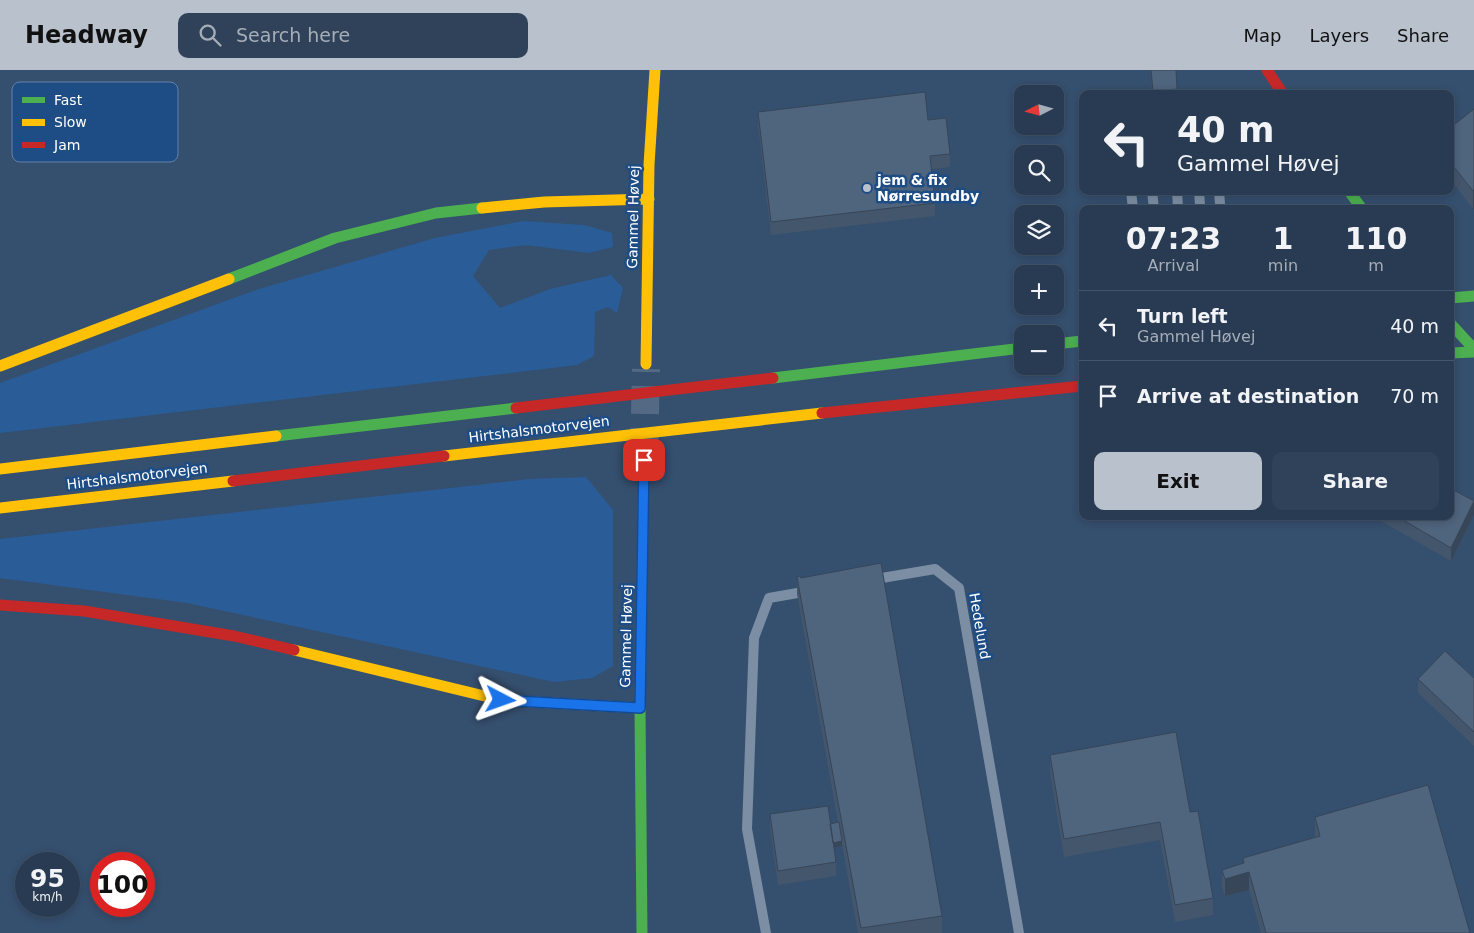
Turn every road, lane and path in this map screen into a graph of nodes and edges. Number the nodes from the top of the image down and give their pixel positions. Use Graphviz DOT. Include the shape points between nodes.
graph roads {
  1 [pos="655,70"];
  2 [pos="1267,70"];
  3 [pos="1280,90"];
  4 [pos="1199,195"];
  5 [pos="1219,195"];
  6 [pos="649,199"];
  7 [pos="1220,204"];
  8 [pos="1200,205"];
  9 [pos="1474,296"];
  10 [pos="1454,298"];
  11 [pos="1454,328"];
  12 [pos="1079,341"];
  13 [pos="1064,343"];
  14 [pos="1014,349"];
  15 [pos="1474,351"];
  16 [pos="1454,353"];
  17 [pos="646,364"];
  18 [pos="0,366"];
  19 [pos="1079,386"];
  20 [pos="644,460"];
  21 [pos="0,469"];
  22 [pos="0,508"];
  23 [pos="857,583"];
  24 [pos="818,590"];
  25 [pos="0,605"];
  26 [pos="640,708"];
  27 [pos="642,933"];
  28 [pos="766,933"];
  29 [pos="1019,933"];
  1 -- 6 [label="main road, Gammel Høvej"];
  2 -- 3 [label="main road"];
  4 -- 8 [label="lane"];
  5 -- 7 [label="lane"];
  6 -- 17 [label="main road, Gammel Høvej"];
  6 -- 18 [label="main road" via="544,202 436,214 335,238"];
  9 -- 10 [label="main road"];
  11 -- 15 [label="main road"];
  12 -- 13 [label="main road"];
  14 -- 21 [label="main road, Hirtshalsmotorvejen"];
  15 -- 16 [label="main road"];
  19 -- 22 [label="main road, Hirtshalsmotorvejen" via="701,426"];
  20 -- 26 [label="main road, Gammel Høvej"];
  23 -- 29 [label="lane, Hedelund" via="935,569 959,588"];
  24 -- 28 [label="lane" via="769,598 754,638 747,829"];
  25 -- 26 [label="main road" via="84,611 234,636 501,700"];
  26 -- 27 [label="main road, Gammel Høvej"];
}
